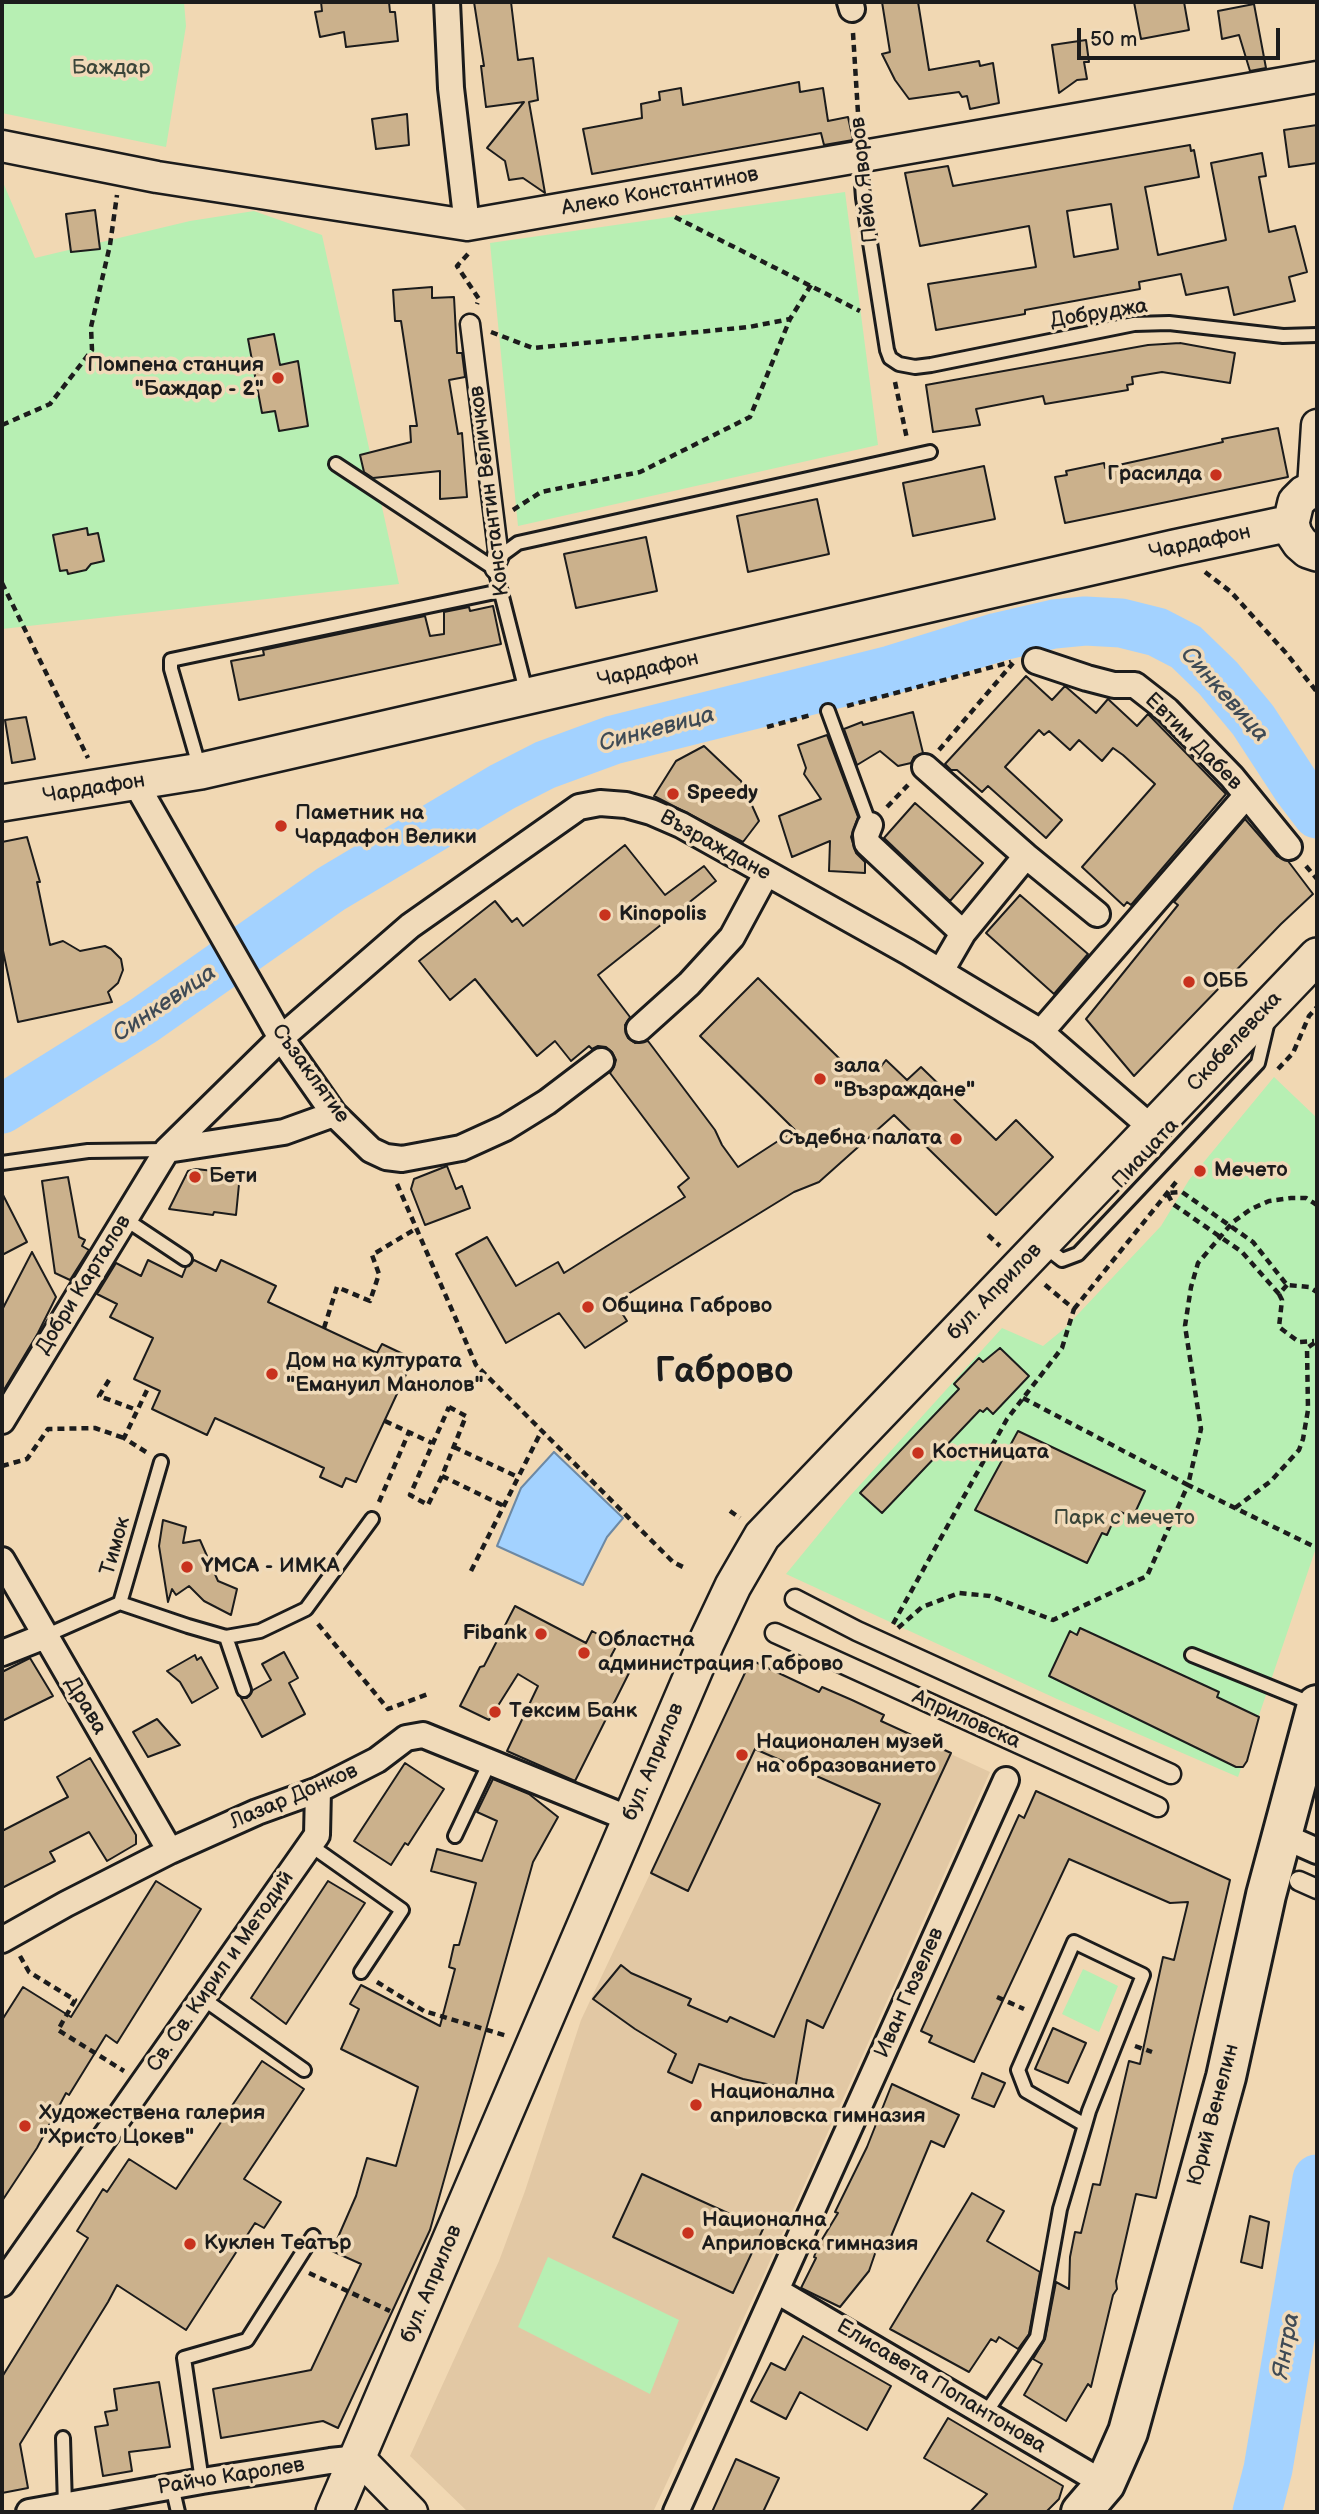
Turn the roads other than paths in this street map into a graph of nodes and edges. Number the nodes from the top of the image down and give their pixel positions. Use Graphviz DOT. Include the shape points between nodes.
graph roads {
  1 [pos="447,2"];
  2 [pos="1317,77"];
  3 [pos="2,146"];
  4 [pos="860,158"];
  5 [pos="467,225"];
  6 [pos="470,324"];
  7 [pos="1317,335"];
  8 [pos="890,358"];
  9 [pos="1317,425"];
  10 [pos="930,452"];
  11 [pos="336,464"];
  12 [pos="1315,488"];
  13 [pos="1291,523"];
  14 [pos="1317,553"];
  15 [pos="495,569"];
  16 [pos="500,592"];
  17 [pos="1025,661"];
  18 [pos="528,698"];
  19 [pos="828,711"];
  20 [pos="925,767"];
  21 [pos="201,771"];
  22 [pos="119,785"];
  23 [pos="1246,796"];
  24 [pos="2,803"];
  25 [pos="870,825"];
  26 [pos="1289,847"];
  27 [pos="1026,856"];
  28 [pos="766,874"];
  29 [pos="1097,914"];
  30 [pos="963,933"];
  31 [pos="1317,956"];
  32 [pos="941,971"];
  33 [pos="1272,1003"];
  34 [pos="639,1029"];
  35 [pos="1041,1032"];
  36 [pos="281,1038"];
  37 [pos="601,1061"];
  38 [pos="334,1114"];
  39 [pos="1153,1129"];
  40 [pos="167,1150"];
  41 [pos="2,1163"];
  42 [pos="125,1219"];
  43 [pos="1031,1254"];
  44 [pos="185,1259"];
  45 [pos="2,1421"];
  46 [pos="161,1461"];
  47 [pos="372,1519"];
  48 [pos="2,1560"];
  49 [pos="795,1599"];
  50 [pos="120,1603"];
  51 [pos="775,1633"];
  52 [pos="45,1636"];
  53 [pos="226,1637"];
  54 [pos="2,1653"];
  55 [pos="1192,1655"];
  56 [pos="244,1690"];
  57 [pos="1317,1705"];
  58 [pos="491,1762"];
  59 [pos="1171,1774"];
  60 [pos="1006,1780"];
  61 [pos="318,1790"];
  62 [pos="1158,1807"];
  63 [pos="629,1819"];
  64 [pos="455,1836"];
  65 [pos="1283,1836"];
  66 [pos="310,1845"];
  67 [pos="170,1851"];
  68 [pos="1317,1851"];
  69 [pos="6,1938"];
  70 [pos="361,1972"];
  71 [pos="202,1998"];
  72 [pos="304,2070"];
  73 [pos="1085,2125"];
  74 [pos="313,2236"];
  75 [pos="2,2284"];
  76 [pos="777,2291"];
  77 [pos="985,2414"];
  78 [pos="63,2438"];
  79 [pos="359,2458"];
  80 [pos="202,2481"];
  81 [pos="1105,2484"];
  82 [pos="172,2486"];
  83 [pos="65,2506"];
  84 [pos="29,2512"];
  85 [pos="178,2512"];
  86 [pos="334,2512"];
  87 [pos="412,2512"];
  88 [pos="676,2512"];
  89 [pos="1081,2512"];
  1 -- 5 [label="street" via="451,88"];
  2 -- 4 [label="street, Алеко Константинов"];
  3 -- 5 [label="street, Алеко Константинов"];
  4 -- 5 [label="street, Алеко Константинов"];
  4 -- 8 [label="lane, Пейо Яворов"];
  6 -- 15 [label="street, Константин Величков" via="498,550"];
  7 -- 8 [label="lane, Добруджа" via="1134,324 931,365 899,364"];
  9 -- 12 [label="street"];
  10 -- 15 [label="lane" via="518,543 503,554"];
  11 -- 15 [label="lane"];
  12 -- 13 [label="main road" via="1296,502"];
  13 -- 14 [label="main road" via="1300,542"];
  13 -- 18 [label="main road, Чардафон"];
  15 -- 16 [label="lane, Константин Величков"];
  16 -- 18 [label="lane, Константин Величков"];
  16 -- 21 [label="lane" via="171,660"];
  17 -- 23 [label="street, Евтим Дабев" via="1114,685 1135,685 1167,710"];
  18 -- 21 [label="main road, Чардафон"];
  19 -- 25 [label="lane"];
  20 -- 27 [label="street"];
  21 -- 22 [label="main road, Чардафон"];
  22 -- 24 [label="main road, Чардафон"];
  22 -- 36 [label="street, Съзаклятие" via="209,913"];
  23 -- 26 [label="street, Евтим Дабев"];
  23 -- 35 [label="street"];
  25 -- 30 [label="street" via="867,843"];
  27 -- 29 [label="street"];
  27 -- 30 [label="street"];
  28 -- 32 [label="street, Възраждане"];
  28 -- 34 [label="street" via="732,937"];
  28 -- 36 [label="street, Възраждане" via="651,812 600,803 579,807 410,926"];
  30 -- 32 [label="street"];
  31 -- 33 [label="main road, Скобелевска"];
  32 -- 35 [label="street, Възраждане"];
  33 -- 39 [label="main road, Скобелевска"];
  33 -- 43 [label="lane, Пиацата" via="1258,1063 1161,1168 1078,1254 1062,1260"];
  35 -- 39 [label="street, Възраждане"];
  36 -- 38 [label="street, Съзаклятие"];
  36 -- 40 [label="street, Възраждане"];
  37 -- 38 [label="street, Съзаклятие" via="505,1128 461,1147 402,1159 371,1150"];
  38 -- 40 [label="street" via="284,1132"];
  39 -- 43 [label="main road, бул. Априлов"];
  40 -- 41 [label="lane" via="88,1151"];
  40 -- 42 [label="street, Добри Карталов"];
  42 -- 44 [label="lane"];
  42 -- 45 [label="street, Добри Карталов"];
  43 -- 63 [label="main road, бул. Априлов" via="762,1536 716,1620"];
  46 -- 50 [label="lane, Тимок"];
  47 -- 53 [label="lane" via="306,1609 260,1631"];
  48 -- 52 [label="street, Драва"];
  49 -- 59 [label="street, Априловска"];
  50 -- 52 [label="lane, Тимок"];
  50 -- 53 [label="lane"];
  51 -- 62 [label="street, Априловска"];
  52 -- 54 [label="street"];
  52 -- 67 [label="street, Драва"];
  53 -- 56 [label="lane"];
  55 -- 57 [label="lane"];
  57 -- 65 [label="main road, Юрий Венелин"];
  58 -- 61 [label="street, Лазар Донков" via="423,1735 405,1738 377,1760"];
  58 -- 63 [label="street, Лазар Донков"];
  58 -- 64 [label="lane"];
  60 -- 76 [label="street, Иван Гюзелев"];
  61 -- 66 [label="street, Св. Св. Кирил и Методий" via="317,1835"];
  61 -- 67 [label="street, Лазар Донков"];
  63 -- 79 [label="main road, бул. Априлов"];
  65 -- 68 [label="street"];
  65 -- 81 [label="main road, Юрий Венелин" via="1226,2077 1124,2446"];
  66 -- 70 [label="lane" via="402,1910"];
  66 -- 71 [label="street, Св. Св. Кирил и Методий"];
  67 -- 69 [label="street, Лазар Донков"];
  71 -- 72 [label="lane"];
  71 -- 75 [label="street, Св. Св. Кирил и Методий"];
  73 -- 73 [label="lane" via="1143,1975 1074,1942 1018,2070 1026,2091"];
  73 -- 77 [label="lane" via="1060,2209 1037,2337"];
  74 -- 80 [label="lane" via="247,2340 184,2358"];
  76 -- 77 [label="street, Елисавета Попантонова"];
  76 -- 88 [label="street, Иван Гюзелев"];
  77 -- 81 [label="street, Елисавета Попантонова"];
  78 -- 83 [label="lane"];
  79 -- 80 [label="street, Райчо Каролев"];
  79 -- 86 [label="main road, бул. Априлов"];
  79 -- 87 [label="street"];
  80 -- 82 [label="street, Райчо Каролев"];
  81 -- 89 [label="main road, Юрий Венелин"];
  82 -- 83 [label="street, Райчо Каролев"];
  82 -- 85 [label="lane"];
  83 -- 84 [label="street, Райчо Каролев"];
}
